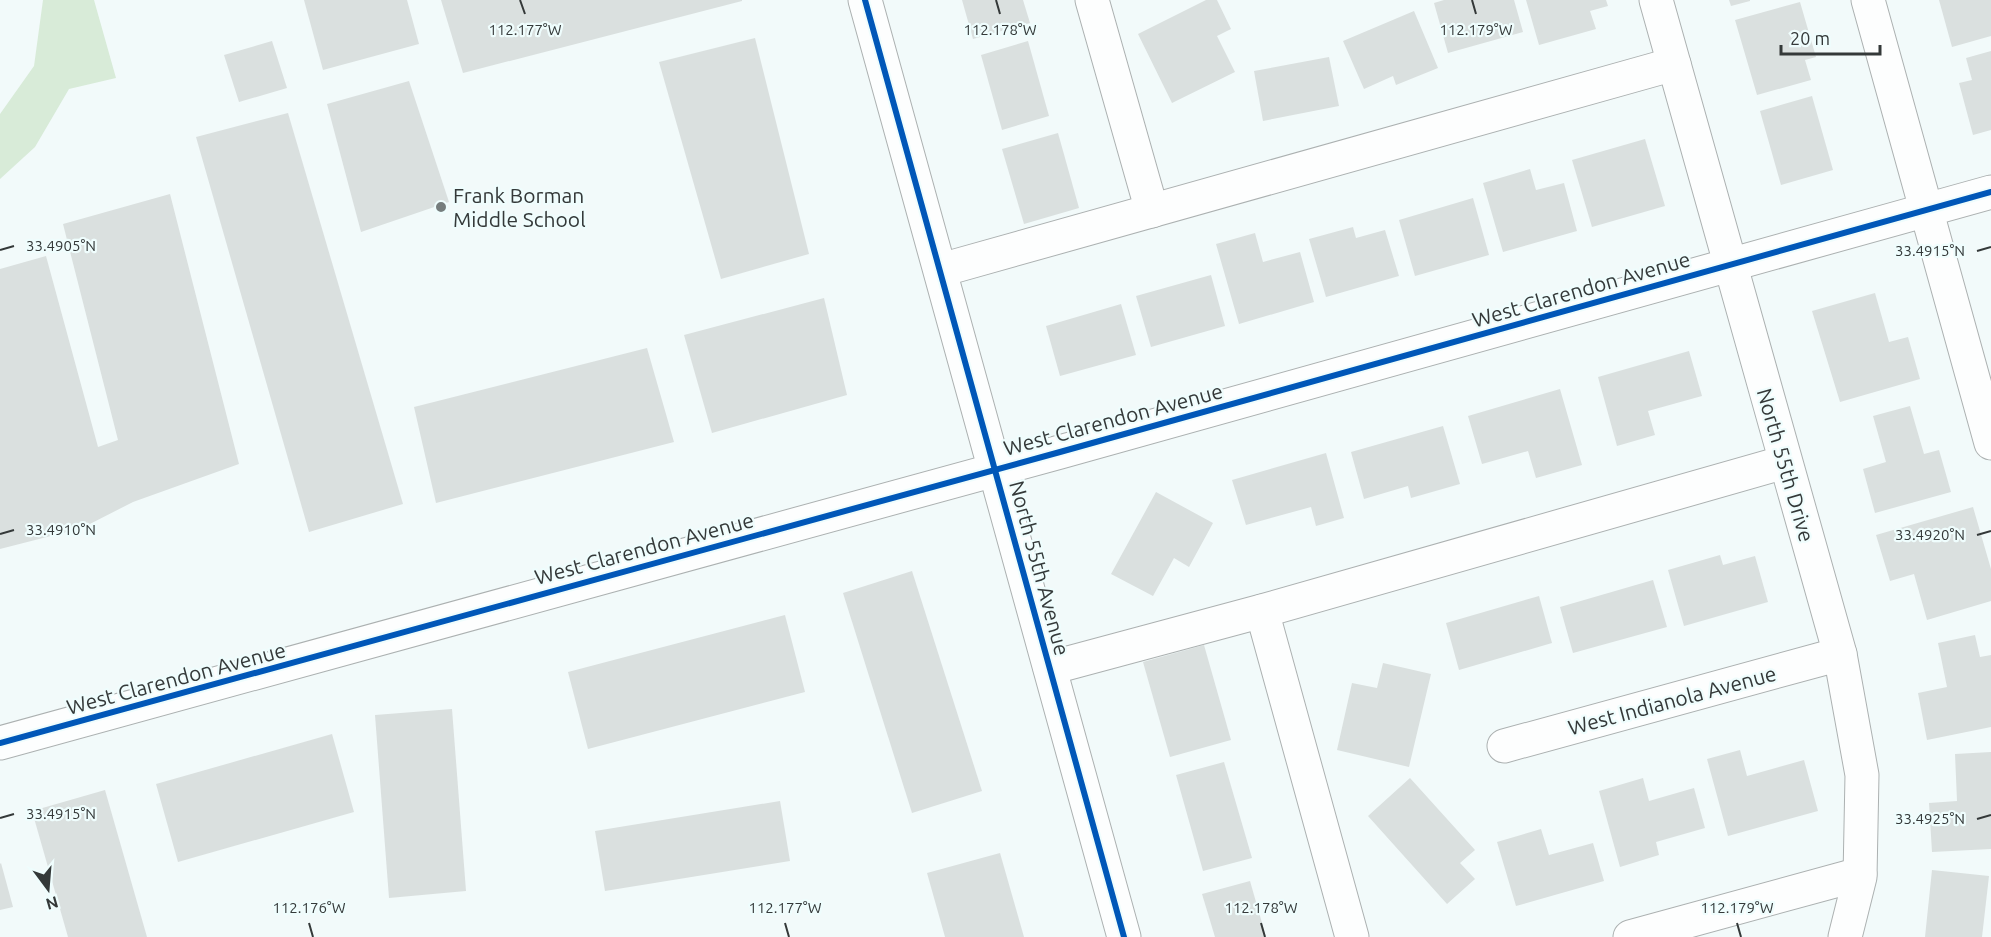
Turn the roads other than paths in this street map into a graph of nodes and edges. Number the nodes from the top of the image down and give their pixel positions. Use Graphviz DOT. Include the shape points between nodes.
graph roads {
  1 [pos="865,0"];
  2 [pos="1092,0"];
  3 [pos="1656,0"];
  4 [pos="1868,0"];
  5 [pos="1674,64"];
  6 [pos="1991,192"];
  7 [pos="1925,210"];
  8 [pos="1152,211"];
  9 [pos="1730,264"];
  10 [pos="941,270"];
  11 [pos="1991,443"];
  12 [pos="1785,462"];
  13 [pos="996,469"];
  14 [pos="1262,611"];
  15 [pos="1840,654"];
  16 [pos="1050,668"];
  17 [pos="0,743"];
  18 [pos="1504,746"];
  19 [pos="1860,874"];
  20 [pos="1124,937"];
  21 [pos="1352,937"];
  22 [pos="1630,937"];
  23 [pos="1845,937"];
  1 -- 10 [label="street, North 55th Avenue"];
  2 -- 8 [label="street"];
  3 -- 5 [label="street, North 55th Drive"];
  4 -- 7 [label="street"];
  5 -- 8 [label="street"];
  5 -- 9 [label="street, North 55th Drive"];
  6 -- 7 [label="street, West Clarendon Avenue"];
  7 -- 9 [label="street, West Clarendon Avenue"];
  7 -- 11 [label="street"];
  8 -- 10 [label="street"];
  9 -- 12 [label="street, North 55th Drive"];
  9 -- 13 [label="street, West Clarendon Avenue"];
  10 -- 13 [label="street, North 55th Avenue"];
  12 -- 14 [label="street"];
  12 -- 15 [label="street, North 55th Drive"];
  13 -- 16 [label="street, North 55th Avenue"];
  13 -- 17 [label="street, West Clarendon Avenue"];
  14 -- 16 [label="street"];
  14 -- 21 [label="street"];
  15 -- 18 [label="street, West Indianola Avenue"];
  15 -- 19 [label="street, North 55th Drive" via="1862,775"];
  16 -- 20 [label="street, North 55th Avenue"];
  19 -- 22 [label="street"];
  19 -- 23 [label="street, North 55th Drive"];
}
